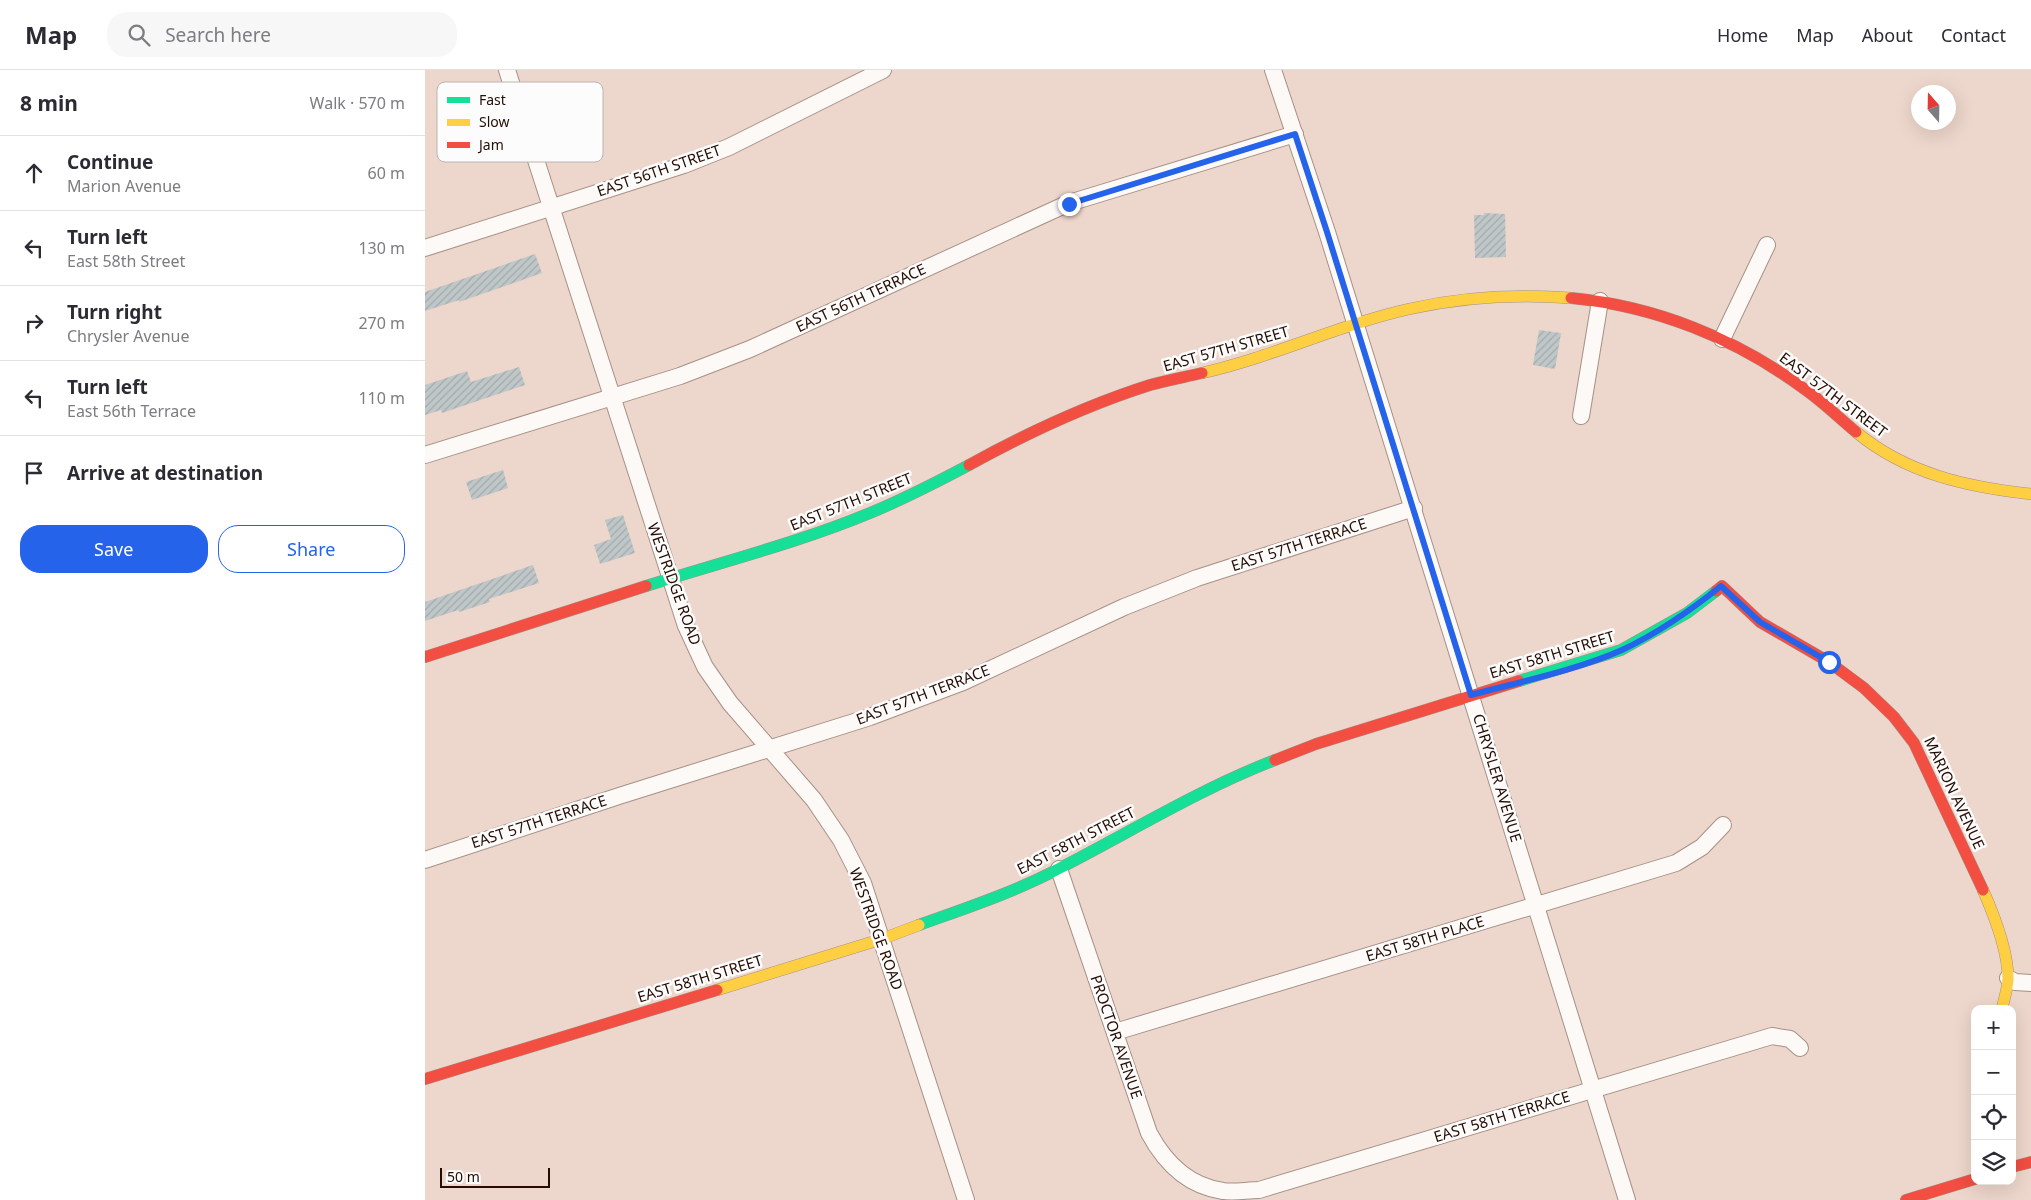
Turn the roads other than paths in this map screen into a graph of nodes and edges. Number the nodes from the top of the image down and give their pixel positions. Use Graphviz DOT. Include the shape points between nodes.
graph roads {
  1 [pos="507,70"];
  2 [pos="883,70"];
  3 [pos="1273,70"];
  4 [pos="511,82"];
  5 [pos="1295,134"];
  6 [pos="537,162"];
  7 [pos="551,207"];
  8 [pos="1767,245"];
  9 [pos="425,248"];
  10 [pos="1600,301"];
  11 [pos="1356,325"];
  12 [pos="1722,339"];
  13 [pos="612,397"];
  14 [pos="1581,416"];
  15 [pos="425,455"];
  16 [pos="2031,494"];
  17 [pos="1414,508"];
  18 [pos="670,579"];
  19 [pos="1721,586"];
  20 [pos="425,657"];
  21 [pos="1471,695"];
  22 [pos="769,748"];
  23 [pos="1723,825"];
  24 [pos="425,860"];
  25 [pos="1059,869"];
  26 [pos="1535,905"];
  27 [pos="882,939"];
  28 [pos="2008,978"];
  29 [pos="2031,982"];
  30 [pos="2003,1005"];
  31 [pos="1115,1032"];
  32 [pos="1800,1048"];
  33 [pos="425,1079"];
  34 [pos="1592,1090"];
  35 [pos="2031,1162"];
  36 [pos="2016,1166"];
  37 [pos="1971,1180"];
  38 [pos="1201,1185"];
  39 [pos="964,1200"];
  40 [pos="1627,1200"];
  41 [pos="1906,1200"];
  1 -- 4 [label="street, WESTRIDGE ROAD"];
  2 -- 7 [label="street, EAST 56TH STREET" via="729,147"];
  3 -- 5 [label="street, CHRYSLER AVENUE"];
  5 -- 11 [label="street, CHRYSLER AVENUE"];
  5 -- 13 [label="street, EAST 56TH TERRACE" via="1069,204 749,349 680,376"];
  6 -- 7 [label="street, WESTRIDGE ROAD"];
  7 -- 9 [label="street, EAST 56TH STREET"];
  7 -- 13 [label="street, WESTRIDGE ROAD"];
  8 -- 12 [label="street"];
  10 -- 11 [label="street, EAST 57TH STREET" via="1502,295 1453,300"];
  10 -- 12 [label="street, EAST 57TH STREET" via="1677,321"];
  10 -- 14 [label="street"];
  11 -- 17 [label="street, CHRYSLER AVENUE"];
  11 -- 18 [label="street, EAST 57TH STREET" via="1227,368 1153,385 1094,405 1036,430 937,483 872,513 806,538"];
  12 -- 16 [label="street, EAST 57TH STREET" via="1773,367 1869,442 1918,470 1971,486"];
  13 -- 15 [label="street, EAST 56TH TERRACE"];
  13 -- 18 [label="street, WESTRIDGE ROAD"];
  17 -- 21 [label="street, CHRYSLER AVENUE"];
  17 -- 22 [label="street, EAST 57TH TERRACE" via="1197,578 1124,607 963,682 870,717"];
  18 -- 20 [label="street, EAST 57TH STREET"];
  18 -- 22 [label="street, WESTRIDGE ROAD" via="686,626 705,666 730,703"];
  19 -- 21 [label="street, EAST 58TH STREET" via="1687,613 1621,650"];
  19 -- 28 [label="street, MARION AVENUE" via="1760,622 1829,662 1863,688 1914,743 1993,912"];
  21 -- 25 [label="street, EAST 58TH STREET" via="1316,744 1254,768 1179,804"];
  21 -- 26 [label="street, CHRYSLER AVENUE"];
  22 -- 24 [label="street, EAST 57TH TERRACE"];
  22 -- 27 [label="street, WESTRIDGE ROAD" via="814,800 841,840 863,883"];
  23 -- 26 [label="street, EAST 58TH PLACE" via="1702,847 1676,863"];
  25 -- 27 [label="street, EAST 58TH STREET" via="1001,895"];
  25 -- 31 [label="street, PROCTOR AVENUE"];
  26 -- 31 [label="street, EAST 58TH PLACE"];
  26 -- 34 [label="street, CHRYSLER AVENUE"];
  27 -- 33 [label="street, EAST 58TH STREET"];
  27 -- 39 [label="street, WESTRIDGE ROAD"];
  28 -- 29 [label="street" via="2015,982"];
  28 -- 30 [label="street, MARION AVENUE"];
  31 -- 38 [label="street, PROCTOR AVENUE" via="1149,1133 1159,1151 1171,1166"];
  32 -- 34 [label="street, EAST 58TH TERRACE" via="1790,1039 1772,1036"];
  34 -- 38 [label="street, EAST 58TH TERRACE" via="1259,1190 1224,1192"];
  34 -- 40 [label="street, CHRYSLER AVENUE"];
  35 -- 36 [label="street"];
  37 -- 41 [label="street"];
}
